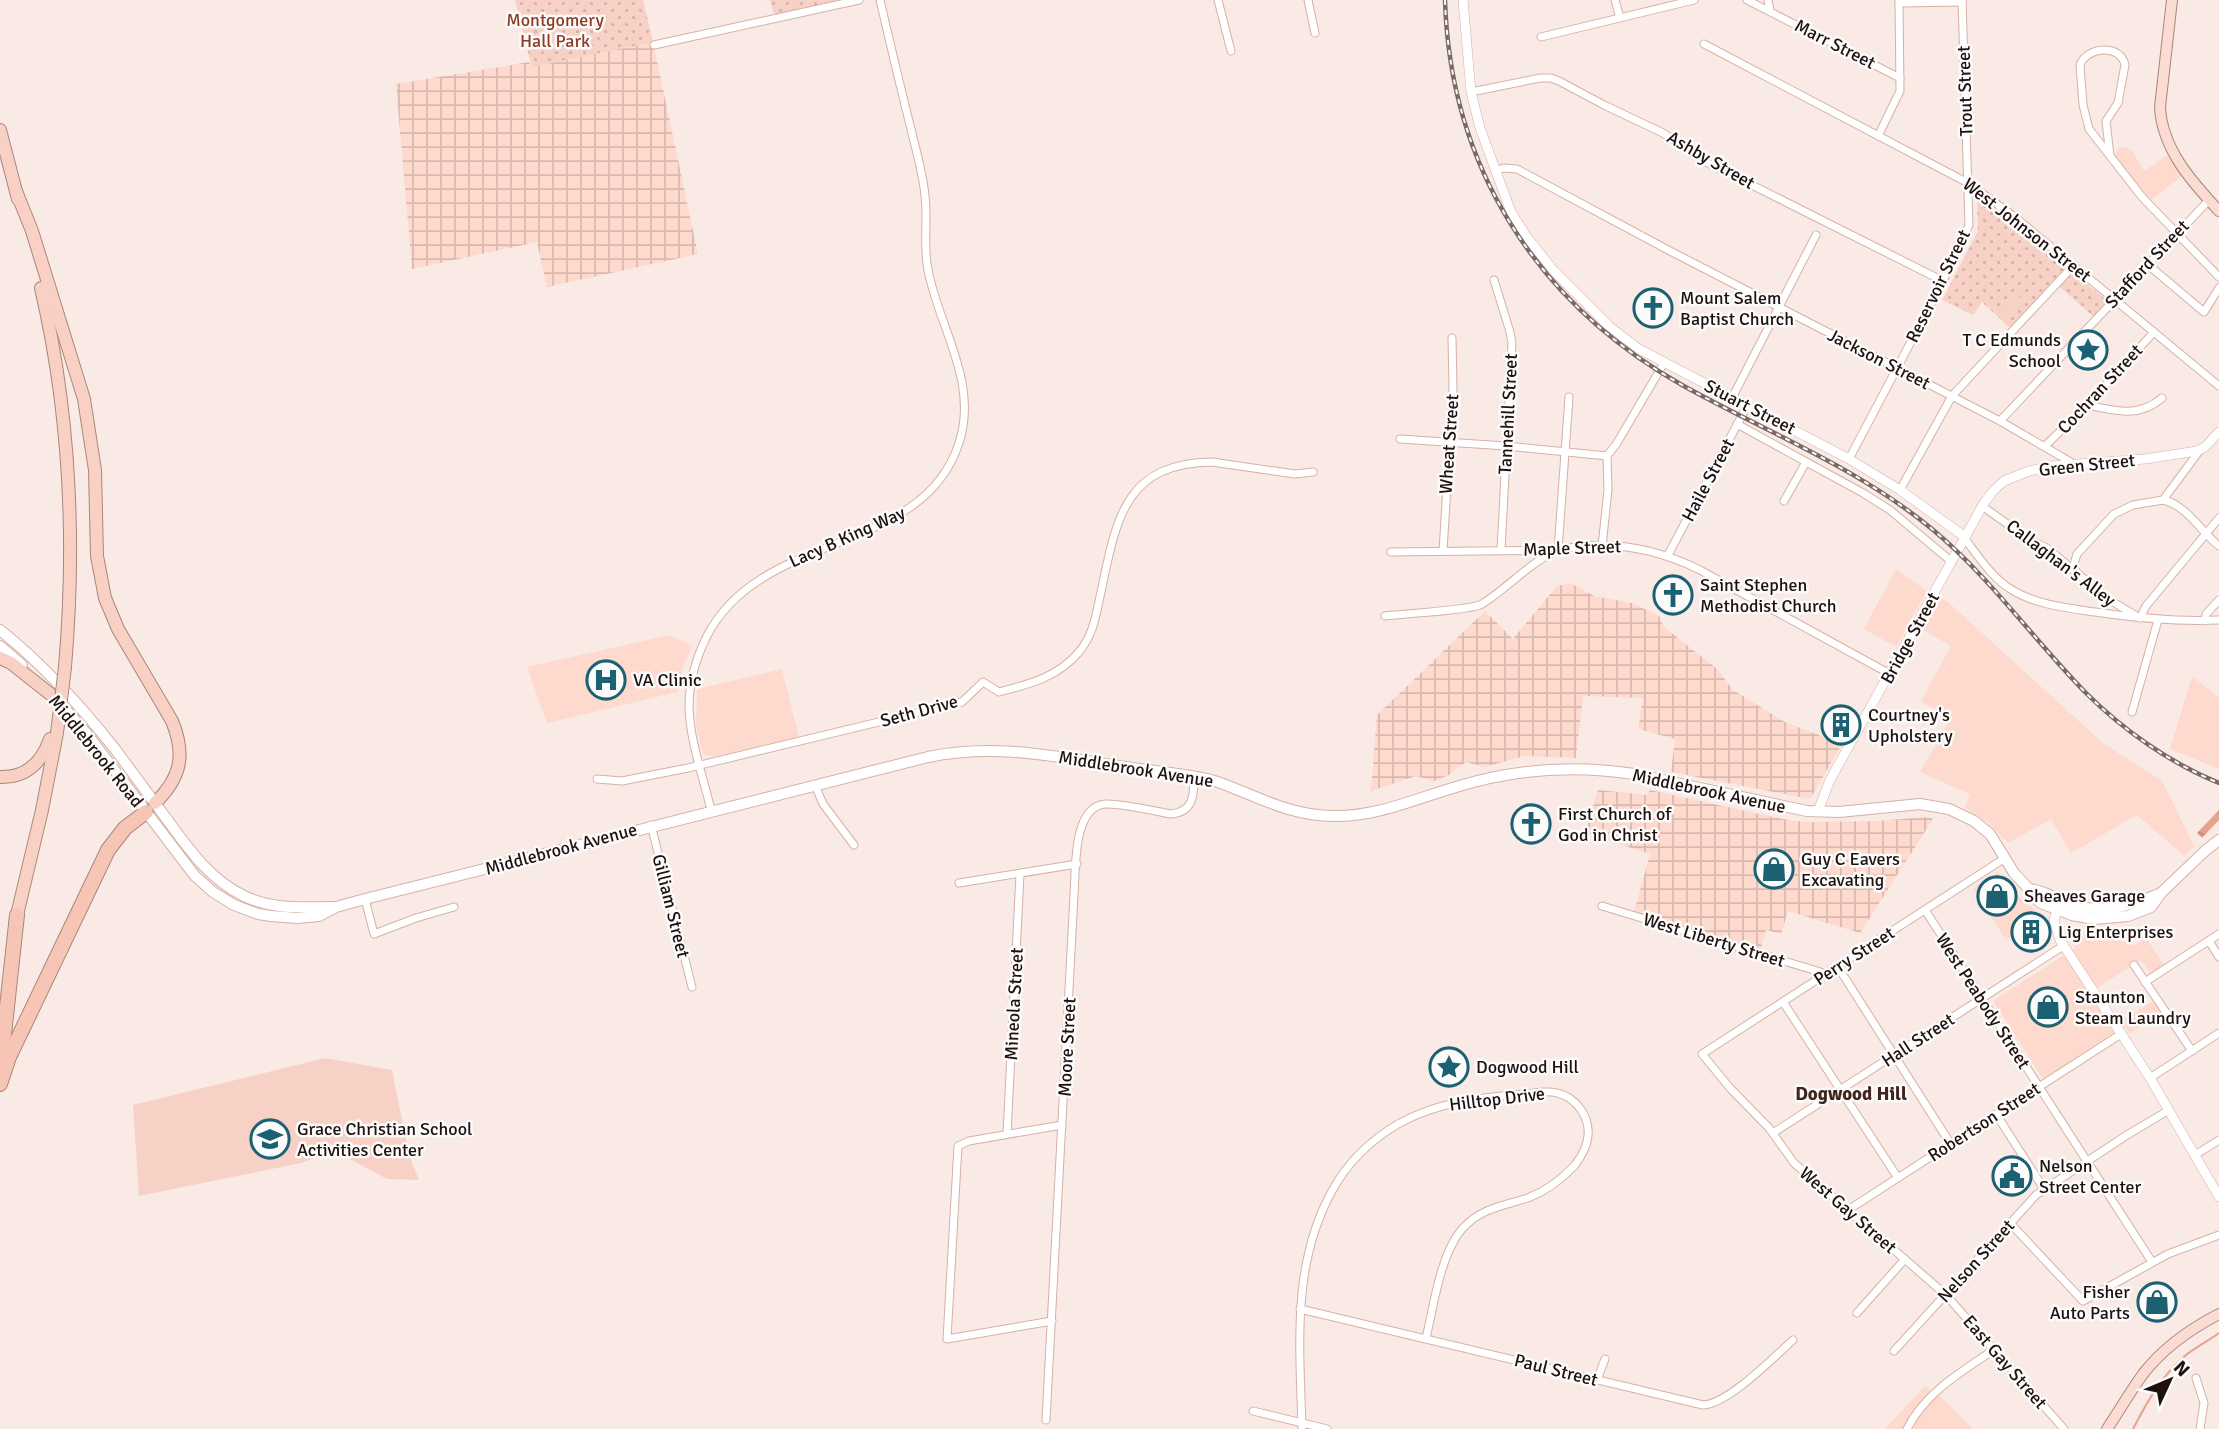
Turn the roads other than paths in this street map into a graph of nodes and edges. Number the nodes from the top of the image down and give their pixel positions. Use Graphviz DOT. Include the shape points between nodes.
graph roads {
  1 [pos="859,0"];
  2 [pos="880,0"];
  3 [pos="1218,0"];
  4 [pos="1308,0"];
  5 [pos="1463,0"];
  6 [pos="1615,0"];
  7 [pos="1694,0"];
  8 [pos="1747,0"];
  9 [pos="1768,0"];
  10 [pos="2172,0"];
  11 [pos="1962,1"];
  12 [pos="1899,2"];
  13 [pos="1770,11"];
  14 [pos="1620,18"];
  15 [pos="1315,33"];
  16 [pos="1541,37"];
  17 [pos="1704,44"];
  18 [pos="654,45"];
  19 [pos="1231,51"];
  20 [pos="1900,78"];
  21 [pos="1471,92"];
  22 [pos="0,130"];
  23 [pos="1878,136"];
  24 [pos="2110,156"];
  25 [pos="1495,171"];
  26 [pos="1968,183"];
  27 [pos="16,191"];
  28 [pos="2209,200"];
  29 [pos="2219,211"];
  30 [pos="2176,233"];
  31 [pos="1816,235"];
  32 [pos="2147,264"];
  33 [pos="2074,265"];
  34 [pos="2219,277"];
  35 [pos="1494,281"];
  36 [pos="1943,281"];
  37 [pos="2219,288"];
  38 [pos="2114,299"];
  39 [pos="1779,307"];
  40 [pos="2154,332"];
  41 [pos="1452,338"];
  42 [pos="1664,363"];
  43 [pos="1897,368"];
  44 [pos="2219,386"];
  45 [pos="1952,396"];
  46 [pos="1569,397"];
  47 [pos="1732,398"];
  48 [pos="2162,398"];
  49 [pos="2087,405"];
  50 [pos="1747,406"];
  51 [pos="2000,421"];
  52 [pos="1737,424"];
  53 [pos="2219,432"];
  54 [pos="1400,439"];
  55 [pos="1449,442"];
  56 [pos="1506,446"];
  57 [pos="2045,446"];
  58 [pos="2200,450"];
  59 [pos="1565,452"];
  60 [pos="1608,455"];
  61 [pos="1849,459"];
  62 [pos="1806,461"];
  63 [pos="2075,464"];
  64 [pos="1313,472"];
  65 [pos="1900,490"];
  66 [pos="1784,500"];
  67 [pos="2162,500"];
  68 [pos="1982,506"];
  69 [pos="2219,518"];
  70 [pos="2206,534"];
  71 [pos="1965,539"];
  72 [pos="1602,546"];
  73 [pos="2219,546"];
  74 [pos="1501,550"];
  75 [pos="1558,550"];
  76 [pos="1443,551"];
  77 [pos="1391,552"];
  78 [pos="1668,555"];
  79 [pos="1952,562"];
  80 [pos="2077,572"];
  81 [pos="2219,600"];
  82 [pos="1385,616"];
  83 [pos="2140,618"];
  84 [pos="2158,620"];
  85 [pos="2219,620"];
  86 [pos="2204,621"];
  87 [pos="0,630"];
  88 [pos="0,646"];
  89 [pos="0,658"];
  90 [pos="1890,674"];
  91 [pos="54,697"];
  92 [pos="2132,712"];
  93 [pos="55,731"];
  94 [pos="114,749"];
  95 [pos="699,766"];
  96 [pos="0,778"];
  97 [pos="1194,778"];
  98 [pos="597,779"];
  99 [pos="815,785"];
  100 [pos="150,807"];
  101 [pos="711,810"];
  102 [pos="1818,811"];
  103 [pos="651,825"];
  104 [pos="159,829"];
  105 [pos="2219,840"];
  106 [pos="854,845"];
  107 [pos="2006,858"];
  108 [pos="1077,864"];
  109 [pos="1020,874"];
  110 [pos="959,883"];
  111 [pos="365,899"];
  112 [pos="2058,905"];
  113 [pos="1602,906"];
  114 [pos="336,907"];
  115 [pos="454,907"];
  116 [pos="1925,911"];
  117 [pos="17,915"];
  118 [pos="2219,934"];
  119 [pos="2209,941"];
  120 [pos="2063,946"];
  121 [pos="2219,957"];
  122 [pos="2134,965"];
  123 [pos="1838,967"];
  124 [pos="1827,974"];
  125 [pos="0,981"];
  126 [pos="2146,982"];
  127 [pos="692,987"];
  128 [pos="1981,999"];
  129 [pos="1783,1002"];
  130 [pos="2121,1034"];
  131 [pos="2219,1034"];
  132 [pos="2192,1051"];
  133 [pos="1702,1054"];
  134 [pos="1895,1056"];
  135 [pos="0,1071"];
  136 [pos="2150,1078"];
  137 [pos="0,1084"];
  138 [pos="2038,1087"];
  139 [pos="1840,1090"];
  140 [pos="2169,1110"];
  141 [pos="1996,1114"];
  142 [pos="1062,1125"];
  143 [pos="1773,1133"];
  144 [pos="1007,1134"];
  145 [pos="2219,1140"];
  146 [pos="1950,1143"];
  147 [pos="2195,1156"];
  148 [pos="2087,1161"];
  149 [pos="1898,1178"];
  150 [pos="2044,1189"];
  151 [pos="2219,1197"];
  152 [pos="1848,1210"];
  153 [pos="2010,1223"];
  154 [pos="2219,1235"];
  155 [pos="1905,1259"];
  156 [pos="2152,1262"];
  157 [pos="1946,1295"];
  158 [pos="1300,1309"];
  159 [pos="1857,1313"];
  160 [pos="2219,1314"];
  161 [pos="1052,1321"];
  162 [pos="1426,1338"];
  163 [pos="1793,1340"];
  164 [pos="1995,1349"];
  165 [pos="1894,1351"];
  166 [pos="1605,1359"];
  167 [pos="2196,1378"];
  168 [pos="1597,1380"];
  169 [pos="1253,1411"];
  170 [pos="1046,1420"];
  171 [pos="1302,1426"];
  172 [pos="1327,1429"];
  173 [pos="1907,1429"];
  174 [pos="2064,1429"];
  175 [pos="2107,1429"];
  176 [pos="2200,1429"];
  1 -- 18 [label="street"];
  2 -- 95 [label="street, Lacy B King Way" via="924,186 928,269 963,384 963,430 943,477 911,508 773,570 743,590 723,612 705,641 691,678 690,717"];
  3 -- 19 [label="street"];
  4 -- 15 [label="street"];
  5 -- 21 [label="street, Stuart Street"];
  6 -- 14 [label="street"];
  7 -- 14 [label="street"];
  8 -- 13 [label="street, Marr Street"];
  9 -- 13 [label="street"];
  10 -- 28 [label="main road" via="2161,122 2180,163"];
  11 -- 12 [label="street"];
  11 -- 26 [label="street, Trout Street"];
  12 -- 20 [label="street"];
  13 -- 20 [label="street, Marr Street"];
  14 -- 16 [label="street"];
  17 -- 23 [label="street, West Johnson Street"];
  20 -- 23 [label="street" via="1900,91"];
  21 -- 25 [label="street, Stuart Street"];
  21 -- 36 [label="street, Ashby Street" via="1540,78 1559,80 1663,132 1702,160"];
  22 -- 27 [label="highway"];
  23 -- 26 [label="street, West Johnson Street"];
  24 -- 24 [label="street" via="2106,121 2118,103 2125,65 2123,57 2110,50 2086,55 2080,72 2086,122"];
  24 -- 30 [label="street"];
  25 -- 39 [label="street, Jackson Street" via="1517,169"];
  25 -- 42 [label="street, Stuart Street" via="1518,224 1554,271 1620,336"];
  26 -- 33 [label="street, West Johnson Street"];
  26 -- 36 [label="street, Reservoir Street" via="1969,225"];
  27 -- 93 [label="highway, bridge" via="51,333 64,419 72,532 68,636"];
  27 -- 100 [label="highway" via="84,399 105,598 178,735 180,766 167,791"];
  28 -- 29 [label="main road"];
  28 -- 30 [label="street, Stafford Street"];
  30 -- 32 [label="street, Stafford Street"];
  30 -- 34 [label="street"];
  31 -- 39 [label="street"];
  32 -- 37 [label="street" via="2204,312"];
  32 -- 38 [label="street, Stafford Street"];
  33 -- 38 [label="street, West Johnson Street"];
  33 -- 45 [label="street"];
  35 -- 56 [label="street, Tannehill Street" via="1511,338"];
  36 -- 43 [label="street, Reservoir Street"];
  38 -- 40 [label="street, West Johnson Street"];
  38 -- 51 [label="street, Stafford Street"];
  39 -- 43 [label="street, Jackson Street"];
  39 -- 47 [label="street"];
  40 -- 44 [label="street, West Johnson Street"];
  40 -- 49 [label="street, Cochran Street"];
  41 -- 55 [label="street, Wheat Street"];
  42 -- 47 [label="street, Stuart Street"];
  42 -- 60 [label="street"];
  43 -- 45 [label="street, Jackson Street"];
  43 -- 61 [label="street, Reservoir Street"];
  45 -- 51 [label="street, Jackson Street"];
  45 -- 65 [label="street"];
  46 -- 59 [label="street"];
  47 -- 50 [label="street, Stuart Street"];
  48 -- 49 [label="street" via="2148,408 2130,412"];
  49 -- 57 [label="street, Cochran Street"];
  50 -- 52 [label="street, Haile Street"];
  50 -- 61 [label="street, Stuart Street"];
  51 -- 57 [label="street, Jackson Street"];
  52 -- 62 [label="street"];
  52 -- 78 [label="street, Haile Street"];
  53 -- 58 [label="street"];
  54 -- 55 [label="street"];
  55 -- 56 [label="street"];
  55 -- 76 [label="street, Wheat Street"];
  56 -- 59 [label="street"];
  56 -- 74 [label="street, Tannehill Street"];
  57 -- 63 [label="street, Jackson Street"];
  58 -- 63 [label="street, Green Street"];
  58 -- 67 [label="street"];
  59 -- 60 [label="street"];
  59 -- 75 [label="street"];
  60 -- 72 [label="street"];
  61 -- 65 [label="street, Stuart Street"];
  62 -- 66 [label="street"];
  62 -- 79 [label="street" via="1890,510"];
  63 -- 68 [label="street, Green Street" via="2013,476"];
  64 -- 95 [label="street, Seth Drive" via="1295,474 1199,462 1152,478 1129,499 1118,520 1088,638 1074,657 1049,676 999,692 983,682 962,702"];
  65 -- 71 [label="street, Stuart Street"];
  67 -- 70 [label="street" via="2181,509"];
  67 -- 80 [label="street" via="2114,514 2077,554"];
  68 -- 71 [label="street, Green Street"];
  68 -- 80 [label="street, Callaghan's Alley"];
  69 -- 70 [label="street"];
  70 -- 73 [label="street"];
  70 -- 83 [label="street"];
  71 -- 79 [label="street, Bridge Street"];
  71 -- 83 [label="street, Stuart Street" via="1998,579 2016,592 2054,605"];
  72 -- 75 [label="street, Maple Street"];
  72 -- 78 [label="street, Maple Street"];
  74 -- 75 [label="street, Maple Street"];
  74 -- 76 [label="street, Maple Street"];
  75 -- 82 [label="street" via="1480,606"];
  76 -- 77 [label="street, Maple Street"];
  78 -- 90 [label="street, Maple Street"];
  79 -- 90 [label="street, Bridge Street"];
  80 -- 83 [label="street, Callaghan's Alley"];
  81 -- 86 [label="street"];
  83 -- 84 [label="street, Stuart Street"];
  84 -- 86 [label="street, Stuart Street"];
  84 -- 92 [label="street"];
  85 -- 86 [label="street, Stuart Street"];
  87 -- 94 [label="main road, Middlebrook Road" via="66,690"];
  88 -- 91 [label="main road, Middlebrook Road"];
  89 -- 91 [label="highway"];
  90 -- 102 [label="street, Bridge Street" via="1830,780"];
  91 -- 100 [label="main road, Middlebrook Road"];
  93 -- 96 [label="highway" via="40,761 23,773"];
  93 -- 117 [label="highway" via="43,810"];
  94 -- 100 [label="main road, Middlebrook Avenue"];
  95 -- 98 [label="street, Seth Drive" via="622,781"];
  95 -- 101 [label="street, Lacy B King Way"];
  97 -- 99 [label="main road, Middlebrook Avenue" via="985,750 934,756"];
  97 -- 102 [label="main road, Middlebrook Avenue" via="1222,783 1288,810 1327,816 1375,812 1496,777 1576,769 1634,774"];
  97 -- 108 [label="street, Moore Street" via="1193,800 1178,813 1107,804 1093,809 1081,826"];
  99 -- 101 [label="main road, Middlebrook Avenue"];
  99 -- 106 [label="street" via="823,804"];
  100 -- 104 [label="main road, Middlebrook Road"];
  100 -- 114 [label="main road, Middlebrook Avenue" via="204,867 233,890 279,906"];
  100 -- 137 [label="highway" via="108,850"];
  101 -- 103 [label="main road, Middlebrook Avenue"];
  102 -- 107 [label="main road, Middlebrook Avenue" via="1920,804 1943,807 1980,825"];
  103 -- 111 [label="main road, Middlebrook Avenue"];
  103 -- 127 [label="street, Gilliam Street"];
  104 -- 114 [label="main road, Middlebrook Avenue" via="195,876 234,905 284,918 319,915"];
  105 -- 112 [label="main road, Middlebrook Avenue" via="2151,907 2139,913 2094,919"];
  107 -- 112 [label="main road, Middlebrook Avenue" via="2031,895 2041,903"];
  107 -- 116 [label="street, Perry Street"];
  108 -- 109 [label="street"];
  108 -- 142 [label="street, Moore Street"];
  109 -- 110 [label="street"];
  109 -- 144 [label="street, Mineola Street"];
  111 -- 114 [label="main road, Middlebrook Avenue"];
  111 -- 115 [label="street" via="374,934"];
  112 -- 120 [label="street" via="2054,920"];
  113 -- 124 [label="street, West Liberty Street"];
  116 -- 123 [label="street, Perry Street"];
  116 -- 128 [label="street, West Peabody Street"];
  117 -- 125 [label="highway"];
  117 -- 135 [label="highway"];
  118 -- 119 [label="street"];
  119 -- 121 [label="street"];
  119 -- 126 [label="street"];
  120 -- 128 [label="street, Hall Street"];
  120 -- 130 [label="street"];
  122 -- 126 [label="street"];
  123 -- 124 [label="street, Perry Street"];
  123 -- 134 [label="street"];
  124 -- 129 [label="street, Perry Street"];
  126 -- 132 [label="street"];
  128 -- 134 [label="street, Hall Street"];
  128 -- 138 [label="street, West Peabody Street"];
  129 -- 133 [label="street, Perry Street"];
  129 -- 139 [label="street"];
  130 -- 136 [label="street"];
  130 -- 138 [label="street, Robertson Street"];
  131 -- 132 [label="street"];
  132 -- 136 [label="street"];
  133 -- 143 [label="street, West Gay Street"];
  134 -- 139 [label="street, Hall Street"];
  134 -- 146 [label="street"];
  136 -- 140 [label="street"];
  138 -- 141 [label="street, Robertson Street"];
  138 -- 148 [label="street, West Peabody Street"];
  139 -- 143 [label="street, Hall Street"];
  139 -- 149 [label="street"];
  140 -- 147 [label="street"];
  140 -- 148 [label="street, Nelson Street"];
  141 -- 146 [label="street, Robertson Street"];
  141 -- 150 [label="street"];
  142 -- 144 [label="street"];
  142 -- 161 [label="street, Moore Street"];
  143 -- 152 [label="street, West Gay Street" via="1794,1163"];
  144 -- 161 [label="street" via="963,1142 957,1149 947,1339"];
  145 -- 147 [label="street"];
  146 -- 149 [label="street, Robertson Street"];
  147 -- 151 [label="street"];
  148 -- 150 [label="street, Nelson Street"];
  148 -- 156 [label="street, West Peabody Street"];
  149 -- 152 [label="street, Robertson Street"];
  150 -- 153 [label="street, Nelson Street"];
  152 -- 155 [label="street, West Gay Street"];
  153 -- 156 [label="street" via="2083,1301"];
  153 -- 157 [label="street, Nelson Street"];
  154 -- 156 [label="street"];
  155 -- 157 [label="street, West Gay Street"];
  155 -- 159 [label="street"];
  157 -- 164 [label="street, East Gay Street"];
  157 -- 165 [label="street, Nelson Street"];
  158 -- 162 [label="street, Paul Street"];
  158 -- 162 [label="street, Hilltop Drive" via="1309,1253 1326,1203 1347,1168 1377,1138 1444,1105 1518,1094 1566,1096 1580,1107 1587,1122 1583,1153 1553,1185 1486,1210 1460,1232 1449,1251"];
  158 -- 171 [label="street, Hilltop Drive"];
  160 -- 175 [label="main road" via="2185,1334 2144,1372"];
  161 -- 170 [label="street, Moore Street"];
  162 -- 168 [label="street, Paul Street"];
  163 -- 168 [label="street, Paul Street" via="1729,1395 1709,1404"];
  164 -- 173 [label="street" via="1937,1390"];
  164 -- 174 [label="street, East Gay Street"];
  166 -- 168 [label="street"];
  167 -- 176 [label="street" via="2204,1403"];
  169 -- 171 [label="street"];
  171 -- 172 [label="street"];
}
